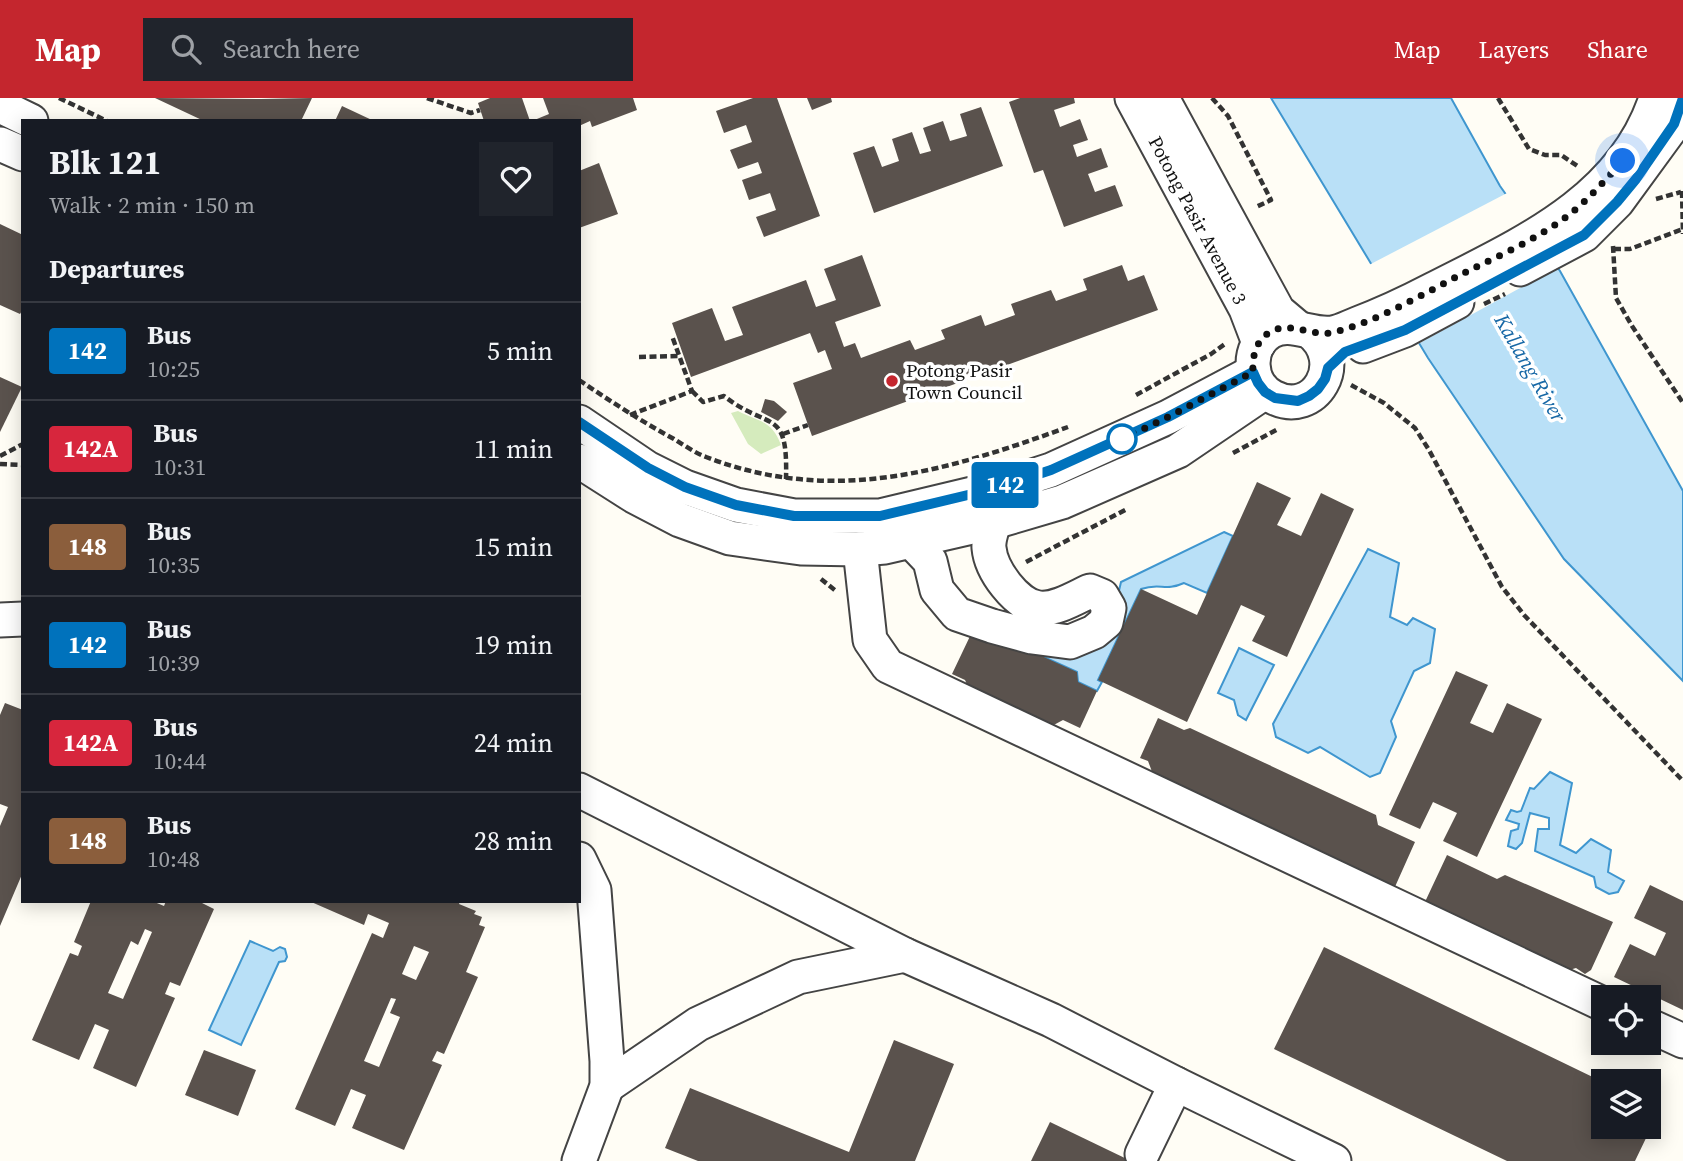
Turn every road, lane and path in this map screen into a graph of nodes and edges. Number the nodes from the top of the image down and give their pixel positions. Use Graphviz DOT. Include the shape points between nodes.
graph roads {
  1 [pos="60,98"];
  2 [pos="80,98"];
  3 [pos="427,98"];
  4 [pos="1132,98"];
  5 [pos="1162,98"];
  6 [pos="1212,98"];
  7 [pos="1498,98"];
  8 [pos="1656,98"];
  9 [pos="1683,99"];
  10 [pos="0,106"];
  11 [pos="78,107"];
  12 [pos="480,110"];
  13 [pos="27,119"];
  14 [pos="103,119"];
  15 [pos="0,144"];
  16 [pos="21,154"];
  17 [pos="1581,169"];
  18 [pos="1682,191"];
  19 [pos="1652,200"];
  20 [pos="1249,211"];
  21 [pos="1589,230"];
  22 [pos="1683,232"];
  23 [pos="1614,249"];
  24 [pos="672,337"];
  25 [pos="1326,349"];
  26 [pos="679,356"];
  27 [pos="639,357"];
  28 [pos="1251,361"];
  29 [pos="581,381"];
  30 [pos="692,391"];
  31 [pos="1128,400"];
  32 [pos="1683,403"];
  33 [pos="630,415"];
  34 [pos="1079,422"];
  35 [pos="581,423"];
  36 [pos="808,425"];
  37 [pos="783,434"];
  38 [pos="21,445"];
  39 [pos="0,456"];
  40 [pos="581,462"];
  41 [pos="0,464"];
  42 [pos="21,465"];
  43 [pos="786,479"];
  44 [pos="994,522"];
  45 [pos="912,542"];
  46 [pos="860,549"];
  47 [pos="0,620"];
  48 [pos="21,620"];
  49 [pos="1683,781"];
  50 [pos="581,791"];
  51 [pos="581,863"];
  52 [pos="905,955"];
  53 [pos="1591,998"];
  54 [pos="1661,1031"];
  55 [pos="1683,1041"];
  56 [pos="1176,1084"];
  57 [pos="607,1086"];
  58 [pos="1142,1154"];
  59 [pos="579,1161"];
  60 [pos="1334,1161"];
  1 -- 11 [label="path"];
  2 -- 11 [label="path"];
  3 -- 12 [label="path" via="471,113"];
  4 -- 28 [label="street, Potong Pasir Avenue 3" via="1246,309"];
  5 -- 25 [label="street, Potong Pasir Avenue 3" via="1278,311"];
  6 -- 20 [label="path" via="1228,116 1271,200"];
  7 -- 17 [label="path" via="1529,149 1561,155"];
  8 -- 21 [label="street"];
  9 -- 21 [label="street" via="1674,124 1636,179"];
  10 -- 13 [label="street"];
  11 -- 14 [label="path"];
  15 -- 16 [label="street"];
  18 -- 19 [label="path"];
  18 -- 22 [label="path"];
  21 -- 23 [label="path"];
  21 -- 25 [label="street" via="1405,330"];
  22 -- 23 [label="path" via="1630,249"];
  23 -- 32 [label="path" via="1616,298"];
  24 -- 26 [label="path"];
  25 -- 28 [label="street" via="1273,330"];
  25 -- 28 [label="street" via="1325,379 1298,401 1275,398"];
  25 -- 49 [label="path" via="1415,428 1502,587"];
  26 -- 27 [label="path"];
  26 -- 30 [label="path"];
  28 -- 31 [label="path" via="1226,343"];
  28 -- 35 [label="street" via="1168,417 1051,470 880,516 794,516 736,505 648,468"];
  28 -- 44 [label="street" via="1178,451 1062,502"];
  29 -- 33 [label="path"];
  30 -- 33 [label="path"];
  30 -- 37 [label="path" via="703,402 724,396 775,424"];
  33 -- 43 [label="path" via="705,457"];
  34 -- 43 [label="path" via="987,454 890,478"];
  36 -- 37 [label="path"];
  37 -- 43 [label="path"];
  38 -- 39 [label="path"];
  40 -- 46 [label="street" via="680,520 730,538 801,548"];
  41 -- 42 [label="path"];
  44 -- 45 [label="street"];
  44 -- 45 [label="street" via="989,548 997,573 1016,597 1038,608 1062,604 1090,591 1102,596 1109,608 1106,622 1070,642 1032,637 957,614 937,590 930,561"];
  45 -- 46 [label="street"];
  46 -- 53 [label="street" via="870,640 888,666"];
  47 -- 48 [label="street"];
  50 -- 52 [label="street"];
  51 -- 57 [label="street" via="594,890"];
  52 -- 56 [label="street" via="1051,1020"];
  52 -- 57 [label="street" via="798,977 698,1024"];
  54 -- 55 [label="street"];
  56 -- 58 [label="street"];
  56 -- 60 [label="street"];
  57 -- 59 [label="street"];
}
